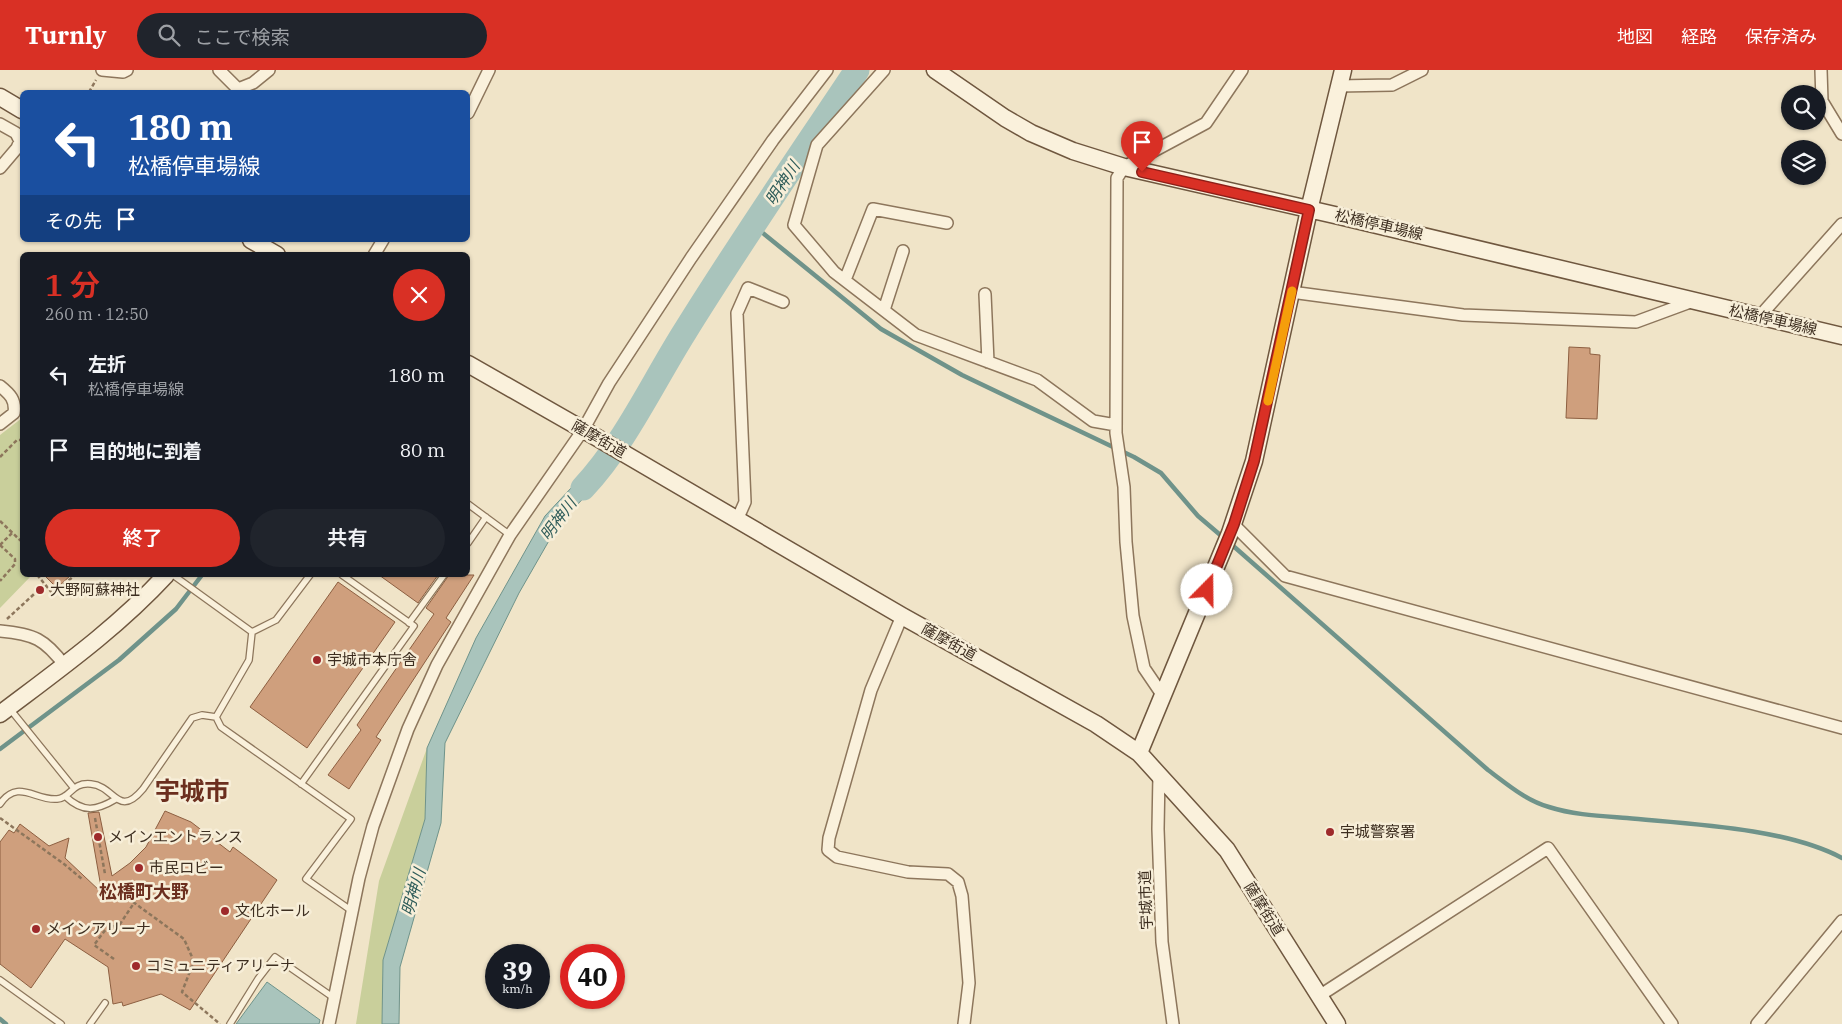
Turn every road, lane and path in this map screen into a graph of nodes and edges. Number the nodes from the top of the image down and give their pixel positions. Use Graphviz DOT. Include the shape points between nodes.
graph roads {
  1 [pos="102,70"];
  2 [pos="128,70"];
  3 [pos="219,70"];
  4 [pos="269,70"];
  5 [pos="489,70"];
  6 [pos="828,70"];
  7 [pos="884,70"];
  8 [pos="935,70"];
  9 [pos="1242,70"];
  10 [pos="1422,70"];
  11 [pos="1821,70"];
  12 [pos="1341,78"];
  13 [pos="236,90"];
  14 [pos="239,90"];
  15 [pos="0,98"];
  16 [pos="20,109"];
  17 [pos="470,109"];
  18 [pos="0,124"];
  19 [pos="1842,134"];
  20 [pos="1124,167"];
  21 [pos="0,168"];
  22 [pos="1309,210"];
  23 [pos="947,223"];
  24 [pos="1842,224"];
  25 [pos="257,242"];
  26 [pos="274,248"];
  27 [pos="903,251"];
  28 [pos="845,280"];
  29 [pos="1291,292"];
  30 [pos="985,294"];
  31 [pos="1694,301"];
  32 [pos="783,302"];
  33 [pos="884,310"];
  34 [pos="1760,316"];
  35 [pos="1842,336"];
  36 [pos="988,362"];
  37 [pos="470,365"];
  38 [pos="0,386"];
  39 [pos="0,424"];
  40 [pos="1116,429"];
  41 [pos="586,431"];
  42 [pos="20,440"];
  43 [pos="0,457"];
  44 [pos="470,505"];
  45 [pos="486,517"];
  46 [pos="737,520"];
  47 [pos="0,521"];
  48 [pos="1232,528"];
  49 [pos="12,533"];
  50 [pos="510,535"];
  51 [pos="20,540"];
  52 [pos="470,540"];
  53 [pos="0,545"];
  54 [pos="39,577"];
  55 [pos="73,577"];
  56 [pos="308,577"];
  57 [pos="345,577"];
  58 [pos="443,577"];
  59 [pos="173,578"];
  60 [pos="0,581"];
  61 [pos="45,584"];
  62 [pos="902,616"];
  63 [pos="409,623"];
  64 [pos="1,625"];
  65 [pos="0,631"];
  66 [pos="252,632"];
  67 [pos="65,666"];
  68 [pos="1163,696"];
  69 [pos="4,711"];
  70 [pos="216,716"];
  71 [pos="1842,728"];
  72 [pos="1139,753"];
  73 [pos="1159,774"];
  74 [pos="302,784"];
  75 [pos="73,787"];
  76 [pos="65,796"];
  77 [pos="116,799"];
  78 [pos="0,804"];
  79 [pos="94,809"];
  80 [pos="0,818"];
  81 [pos="105,874"];
  82 [pos="82,879"];
  83 [pos="352,910"];
  84 [pos="1842,921"];
  85 [pos="114,959"];
  86 [pos="0,980"];
  87 [pos="1319,996"];
  88 [pos="334,998"];
  89 [pos="105,1003"];
  90 [pos="219,1023"];
  91 [pos="61,1024"];
  92 [pos="90,1024"];
  93 [pos="230,1024"];
  94 [pos="329,1024"];
  95 [pos="964,1024"];
  96 [pos="1173,1024"];
  97 [pos="1337,1024"];
  98 [pos="1672,1024"];
  99 [pos="1757,1024"];
  1 -- 2 [label="street"];
  3 -- 13 [label="street"];
  4 -- 14 [label="street"];
  5 -- 17 [label="street"];
  6 -- 41 [label="street" via="773,140 691,258 609,383"];
  7 -- 28 [label="street" via="817,145 794,225 834,272"];
  8 -- 20 [label="street, 松橋停車場線" via="1031,133"];
  9 -- 20 [label="street" via="1206,123"];
  10 -- 12 [label="street" via="1392,85"];
  11 -- 19 [label="street" via="1822,101"];
  12 -- 22 [label="street"];
  15 -- 16 [label="street"];
  18 -- 21 [label="street" via="16,133 20,141"];
  20 -- 22 [label="street, 松橋停車場線"];
  20 -- 40 [label="street" via="1117,178"];
  22 -- 29 [label="street"];
  22 -- 31 [label="street, 松橋停車場線"];
  23 -- 28 [label="street" via="873,210"];
  24 -- 34 [label="street"];
  25 -- 26 [label="street"];
  27 -- 33 [label="street"];
  28 -- 33 [label="street"];
  29 -- 31 [label="street" via="1463,315 1636,322"];
  29 -- 48 [label="street" via="1254,461"];
  30 -- 36 [label="street"];
  31 -- 34 [label="street, 松橋停車場線"];
  32 -- 46 [label="street" via="748,288 738,313 745,502"];
  33 -- 36 [label="street" via="916,335"];
  34 -- 35 [label="street, 松橋停車場線"];
  36 -- 40 [label="street" via="1037,380 1093,421"];
  37 -- 41 [label="street, 薩摩街道"];
  38 -- 39 [label="street" via="15,404 14,413"];
  40 -- 68 [label="street" via="1124,487 1133,616 1144,668"];
  41 -- 46 [label="street, 薩摩街道"];
  41 -- 50 [label="street"];
  42 -- 43 [label="path"];
  44 -- 45 [label="lane"];
  45 -- 50 [label="lane"];
  45 -- 52 [label="lane"];
  46 -- 62 [label="street, 薩摩街道"];
  47 -- 49 [label="path"];
  48 -- 68 [label="street"];
  48 -- 71 [label="street" via="1285,576"];
  49 -- 51 [label="path"];
  49 -- 53 [label="path"];
  50 -- 83 [label="street" via="437,665 408,729 373,826"];
  53 -- 60 [label="path" via="15,559 15,564"];
  54 -- 61 [label="path"];
  55 -- 61 [label="path" via="53,594"];
  56 -- 66 [label="lane" via="276,620"];
  57 -- 63 [label="lane"];
  58 -- 63 [label="lane"];
  59 -- 66 [label="lane"];
  59 -- 67 [label="street"];
  61 -- 64 [label="path"];
  62 -- 72 [label="street, 薩摩街道" via="1096,724"];
  62 -- 95 [label="street" via="871,690 828,850 837,857 908,872 948,874 958,882 969,983"];
  63 -- 74 [label="lane" via="414,626"];
  65 -- 67 [label="street" via="37,638 50,646"];
  66 -- 70 [label="lane" via="249,660 243,674"];
  67 -- 69 [label="street"];
  68 -- 72 [label="street"];
  69 -- 75 [label="lane" via="33,735"];
  70 -- 74 [label="lane" via="222,727"];
  70 -- 77 [label="lane" via="192,718 137,797 122,802"];
  72 -- 73 [label="street, 薩摩街道"];
  73 -- 87 [label="street, 薩摩街道" via="1227,850"];
  73 -- 96 [label="street, 宇城市道" via="1162,942"];
  74 -- 83 [label="lane" via="351,820 306,879"];
  75 -- 76 [label="lane"];
  75 -- 77 [label="lane" via="93,784"];
  76 -- 78 [label="lane" via="58,799 18,792 5,797"];
  76 -- 79 [label="lane" via="75,806"];
  77 -- 79 [label="lane"];
  79 -- 81 [label="path"];
  80 -- 82 [label="path"];
  83 -- 88 [label="street"];
  84 -- 99 [label="street"];
  85 -- 90 [label="path" via="94,945 106,929 120,924 134,903 184,939 192,966 182,992"];
  86 -- 91 [label="lane"];
  87 -- 97 [label="street, 薩摩街道"];
  87 -- 98 [label="street" via="1548,848"];
  88 -- 93 [label="lane" via="275,957"];
  88 -- 94 [label="street"];
  89 -- 92 [label="lane"];
}
